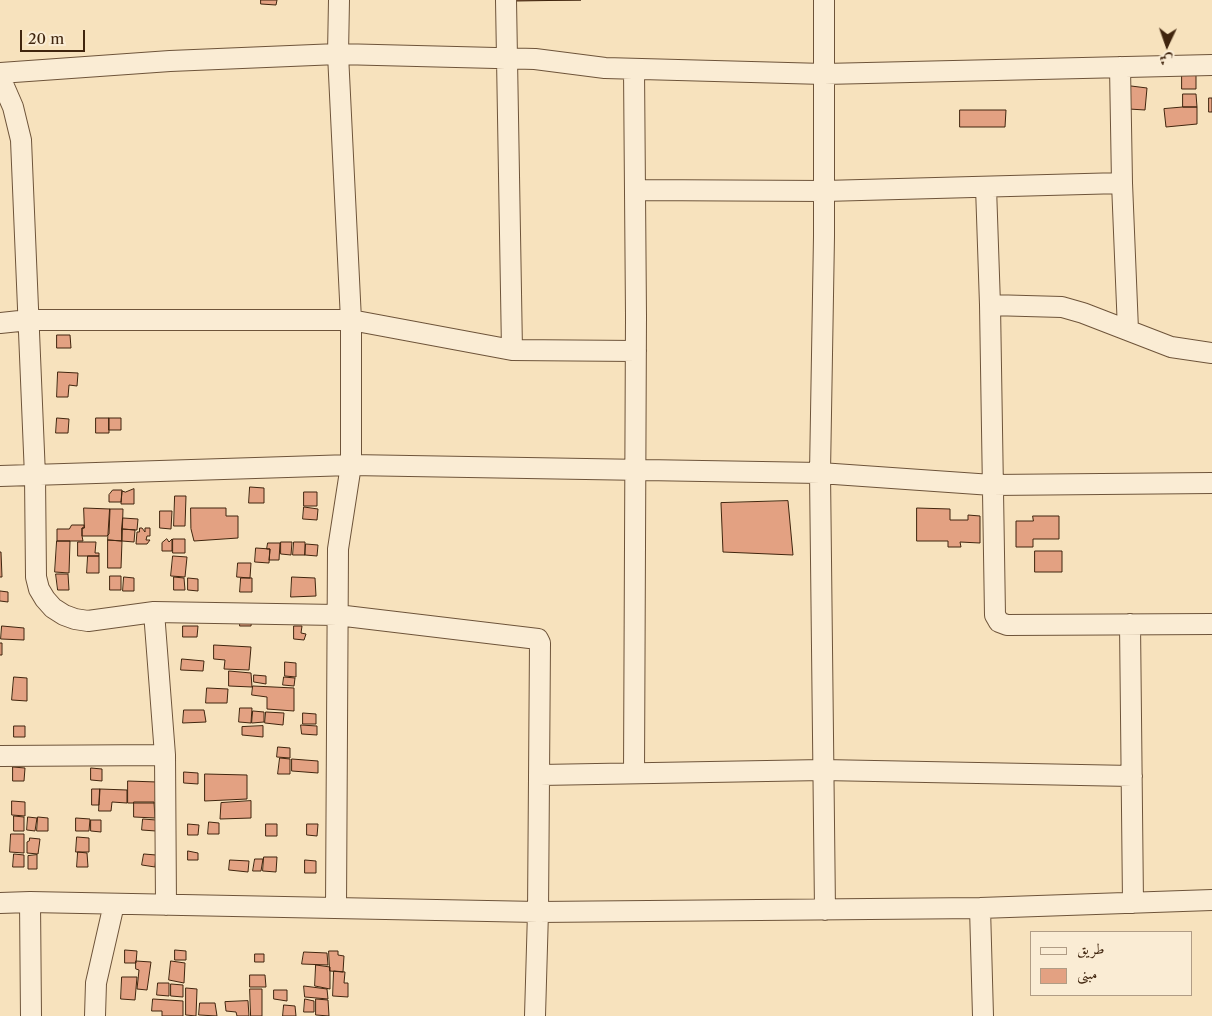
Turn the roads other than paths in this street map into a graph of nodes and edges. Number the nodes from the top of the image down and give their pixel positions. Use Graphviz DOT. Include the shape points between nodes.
graph roads {
  1 [pos="339,0"];
  2 [pos="506,0"];
  3 [pos="824,0"];
  4 [pos="338,54"];
  5 [pos="506,59"];
  6 [pos="1212,65"];
  7 [pos="1120,67"];
  8 [pos="634,69"];
  9 [pos="0,72"];
  10 [pos="824,74"];
  11 [pos="0,77"];
  12 [pos="1122,183"];
  13 [pos="986,187"];
  14 [pos="635,190"];
  15 [pos="824,191"];
  16 [pos="990,305"];
  17 [pos="28,320"];
  18 [pos="352,320"];
  19 [pos="0,323"];
  20 [pos="1128,330"];
  21 [pos="512,350"];
  22 [pos="636,351"];
  23 [pos="1212,353"];
  24 [pos="350,466"];
  25 [pos="636,471"];
  26 [pos="820,473"];
  27 [pos="0,476"];
  28 [pos="36,476"];
  29 [pos="1212,483"];
  30 [pos="992,485"];
  31 [pos="154,612"];
  32 [pos="337,614"];
  33 [pos="1130,624"];
  34 [pos="1212,624"];
  35 [pos="165,755"];
  36 [pos="0,756"];
  37 [pos="823,770"];
  38 [pos="634,773"];
  39 [pos="540,775"];
  40 [pos="1132,776"];
  41 [pos="1212,900"];
  42 [pos="30,902"];
  43 [pos="1133,903"];
  44 [pos="0,904"];
  45 [pos="114,904"];
  46 [pos="166,904"];
  47 [pos="336,908"];
  48 [pos="980,908"];
  49 [pos="825,910"];
  50 [pos="538,912"];
  51 [pos="31,1016"];
  52 [pos="95,1016"];
  53 [pos="535,1016"];
  54 [pos="983,1016"];
  1 -- 4 [label="street"];
  2 -- 5 [label="street"];
  3 -- 10 [label="street"];
  4 -- 5 [label="street"];
  4 -- 9 [label="street"];
  4 -- 18 [label="street"];
  5 -- 8 [label="street"];
  5 -- 21 [label="street"];
  6 -- 7 [label="street"];
  7 -- 10 [label="street"];
  7 -- 12 [label="street"];
  8 -- 10 [label="street"];
  8 -- 14 [label="street"];
  10 -- 15 [label="street"];
  11 -- 17 [label="street" via="13,107 21,140"];
  12 -- 13 [label="street"];
  12 -- 20 [label="street"];
  13 -- 15 [label="street"];
  13 -- 16 [label="street"];
  14 -- 15 [label="street"];
  14 -- 22 [label="street"];
  15 -- 26 [label="street"];
  16 -- 20 [label="street" via="1062,307"];
  16 -- 30 [label="street"];
  17 -- 18 [label="street"];
  17 -- 19 [label="street"];
  17 -- 28 [label="street"];
  18 -- 21 [label="street"];
  18 -- 24 [label="street"];
  20 -- 23 [label="street" via="1171,348"];
  21 -- 22 [label="street"];
  22 -- 25 [label="street"];
  24 -- 25 [label="street"];
  24 -- 28 [label="street"];
  24 -- 32 [label="street" via="338,548"];
  25 -- 26 [label="street"];
  25 -- 38 [label="street"];
  26 -- 30 [label="street"];
  26 -- 37 [label="street"];
  27 -- 28 [label="street"];
  28 -- 31 [label="street" via="36,577 45,599 64,615 82,620"];
  29 -- 30 [label="street"];
  30 -- 33 [label="street" via="995,615 999,622 1007,625"];
  31 -- 32 [label="street"];
  31 -- 35 [label="street"];
  32 -- 39 [label="street" via="538,639"];
  32 -- 47 [label="street"];
  33 -- 34 [label="street"];
  33 -- 40 [label="street"];
  35 -- 36 [label="street"];
  35 -- 46 [label="street"];
  37 -- 38 [label="street"];
  37 -- 40 [label="street"];
  37 -- 49 [label="street"];
  38 -- 39 [label="street"];
  39 -- 50 [label="street"];
  40 -- 43 [label="street"];
  41 -- 43 [label="street"];
  42 -- 44 [label="street"];
  42 -- 45 [label="street"];
  42 -- 51 [label="street"];
  43 -- 48 [label="street"];
  45 -- 46 [label="street"];
  45 -- 52 [label="street" via="96,983"];
  46 -- 47 [label="street"];
  47 -- 50 [label="street"];
  48 -- 49 [label="street"];
  48 -- 54 [label="street"];
  49 -- 50 [label="street"];
  50 -- 53 [label="street"];
}
